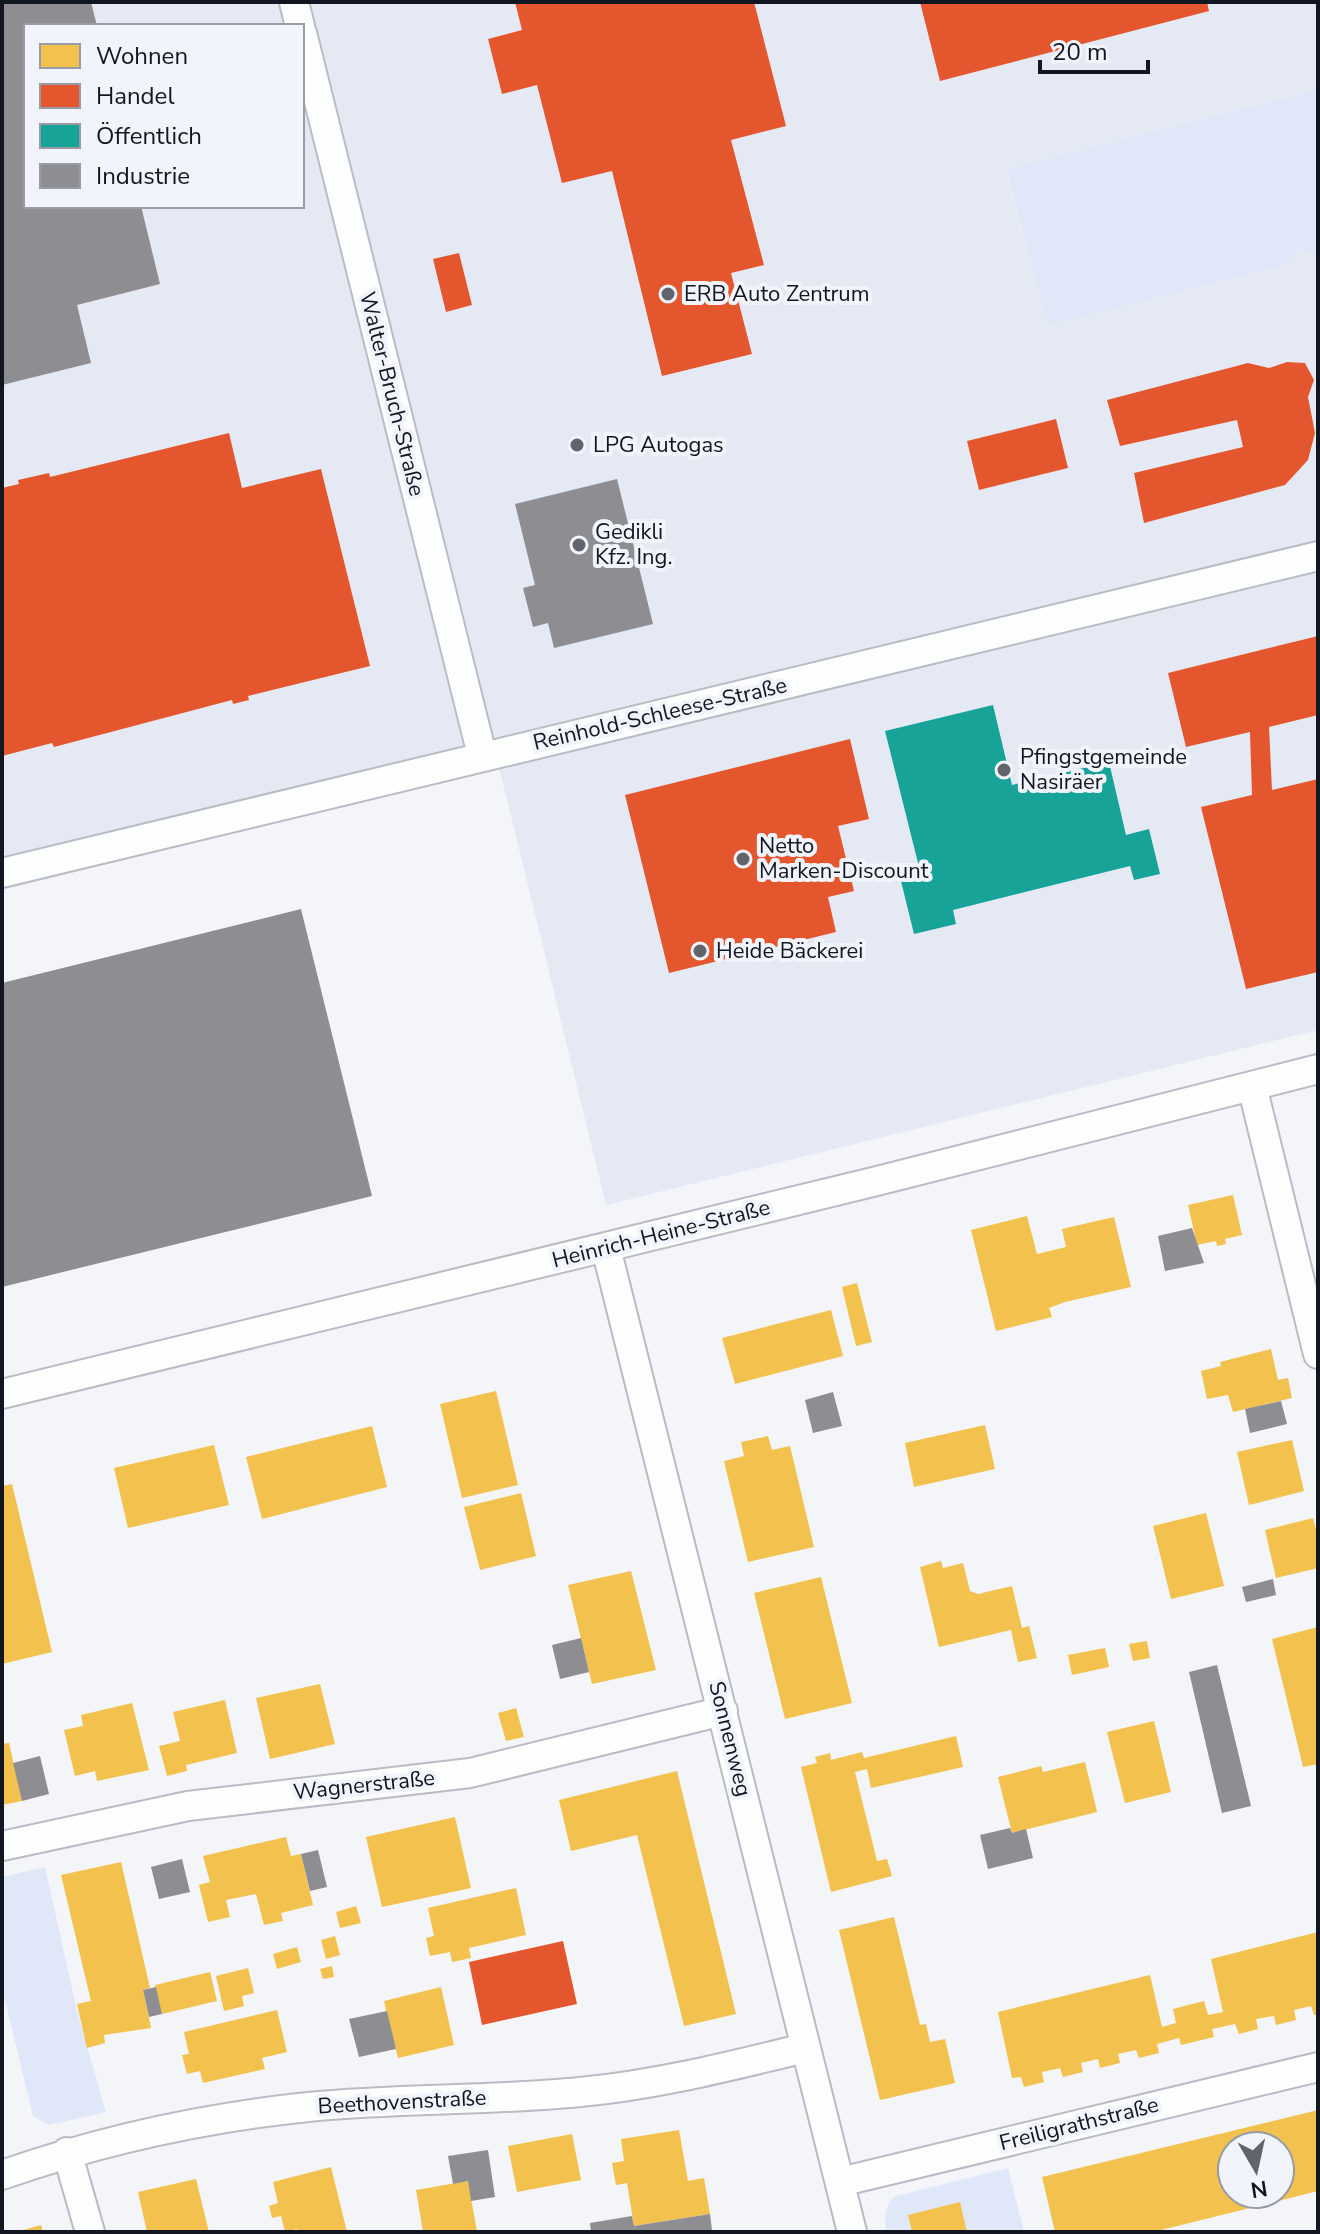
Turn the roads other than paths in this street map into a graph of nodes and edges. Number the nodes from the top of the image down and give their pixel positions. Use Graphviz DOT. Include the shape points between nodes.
graph roads {
  1 [pos="294,2"];
  2 [pos="300,24"];
  3 [pos="304,41"];
  4 [pos="1318,556"];
  5 [pos="482,755"];
  6 [pos="2,873"];
  7 [pos="1318,1069"];
  8 [pos="1252,1086"];
  9 [pos="606,1248"];
  10 [pos="1318,1354"];
  11 [pos="2,1394"];
  12 [pos="723,1711"];
  13 [pos="2,1846"];
  14 [pos="805,2048"];
  15 [pos="1318,2067"];
  16 [pos="67,2152"];
  17 [pos="2,2175"];
  18 [pos="840,2182"];
  19 [pos="90,2232"];
  20 [pos="852,2232"];
  1 -- 2 [label="street"];
  3 -- 5 [label="street, Walter-Bruch-Straße"];
  4 -- 5 [label="street, Reinhold-Schleese-Straße"];
  5 -- 6 [label="street, Reinhold-Schleese-Straße"];
  7 -- 8 [label="street, Heinrich-Heine-Straße"];
  8 -- 9 [label="street, Heinrich-Heine-Straße"];
  8 -- 10 [label="street"];
  9 -- 11 [label="street, Heinrich-Heine-Straße"];
  9 -- 12 [label="street, Sonnenweg"];
  12 -- 13 [label="street, Wagnerstraße" via="470,1773 188,1806"];
  12 -- 14 [label="street, Sonnenweg"];
  14 -- 16 [label="street, Beethovenstraße" via="701,2073 581,2092 309,2107 183,2124"];
  14 -- 18 [label="street, Sonnenweg"];
  15 -- 18 [label="street, Freiligrathstraße"];
  16 -- 17 [label="street, Beethovenstraße"];
  16 -- 19 [label="street"];
  18 -- 20 [label="street, Sonnenweg"];
}
